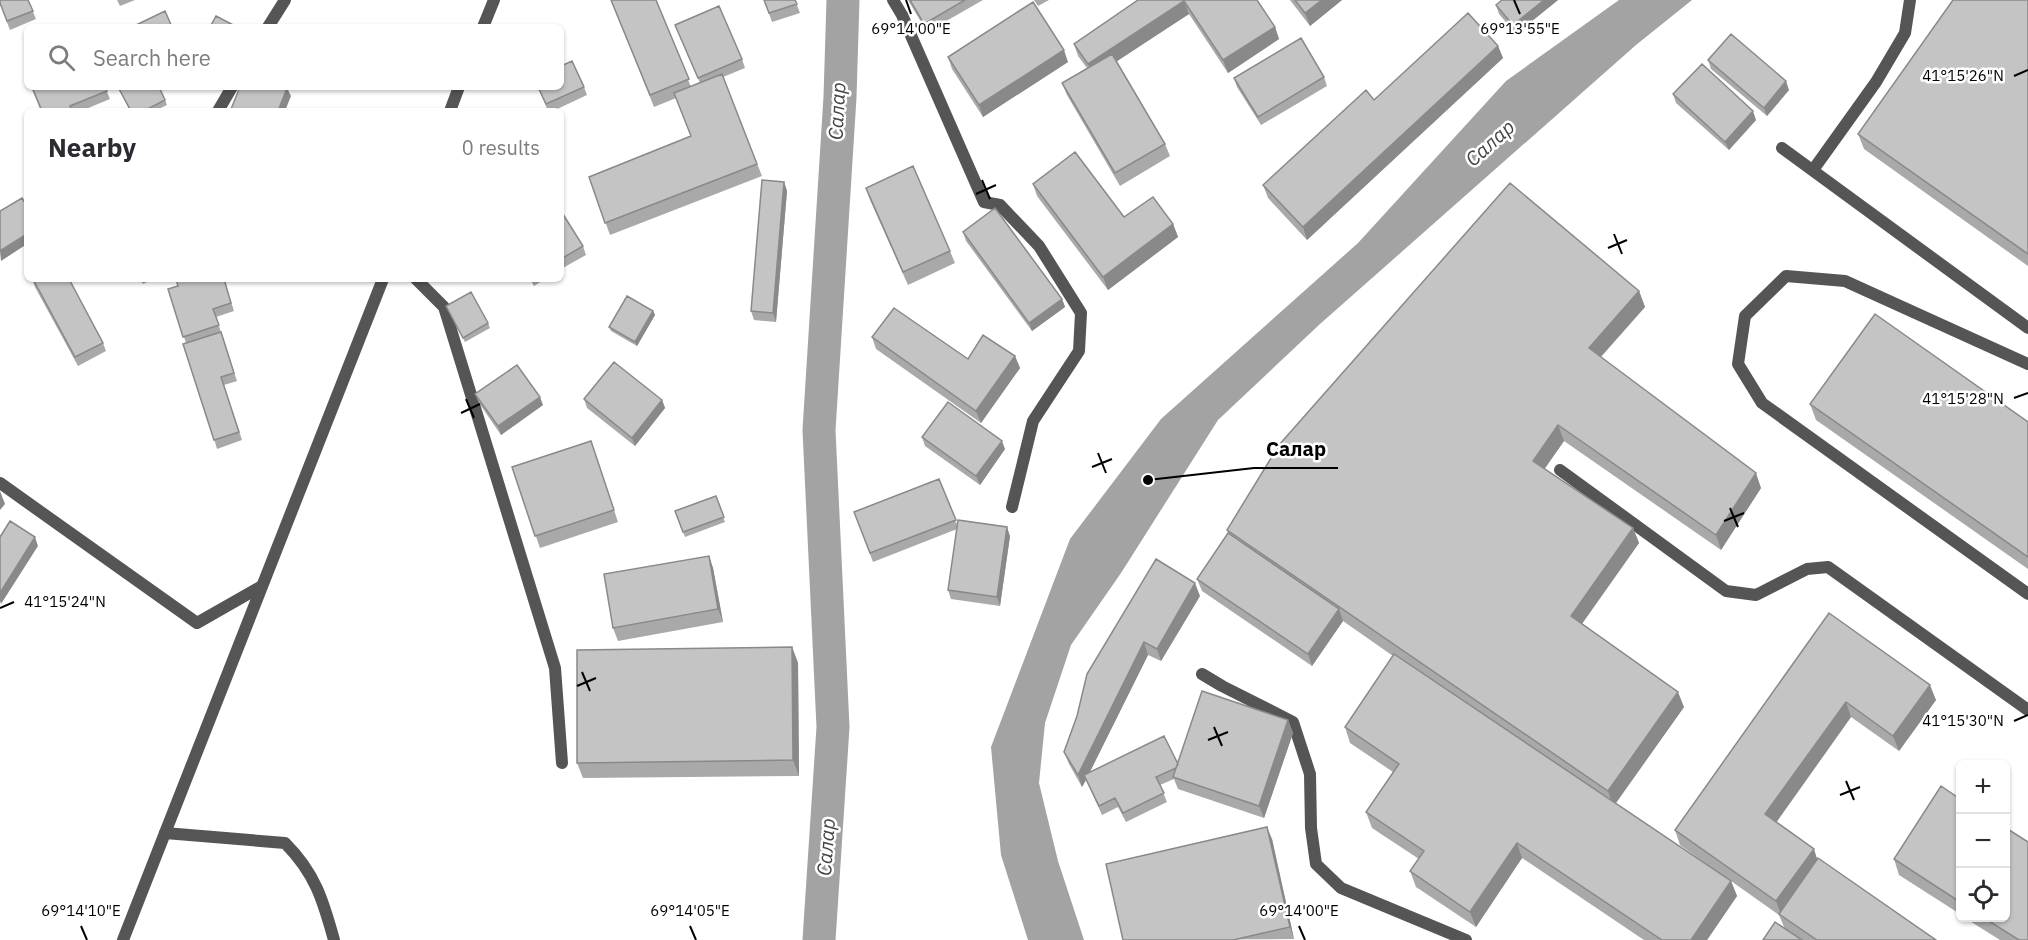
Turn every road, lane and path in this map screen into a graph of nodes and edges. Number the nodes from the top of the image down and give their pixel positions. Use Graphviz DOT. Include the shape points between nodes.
graph roads {
  1 [pos="285,0"];
  2 [pos="494,0"];
  3 [pos="893,0"];
  4 [pos="1910,0"];
  5 [pos="270,24"];
  6 [pos="484,24"];
  7 [pos="230,90"];
  8 [pos="458,90"];
  9 [pos="220,108"];
  10 [pos="451,108"];
  11 [pos="1782,148"];
  12 [pos="1813,170"];
  13 [pos="382,282"];
  14 [pos="419,282"];
  15 [pos="2028,328"];
  16 [pos="2028,363"];
  17 [pos="1560,470"];
  18 [pos="0,483"];
  19 [pos="1012,507"];
  20 [pos="262,586"];
  21 [pos="2028,594"];
  22 [pos="1202,674"];
  23 [pos="2028,711"];
  24 [pos="562,763"];
  25 [pos="165,833"];
  26 [pos="123,940"];
  27 [pos="334,940"];
  28 [pos="1466,940"];
  1 -- 5 [label="street"];
  2 -- 6 [label="street"];
  3 -- 19 [label="street" via="984,202 1000,205 1039,246 1081,313 1079,351 1033,421"];
  4 -- 12 [label="street" via="1905,33 1876,82"];
  7 -- 9 [label="street"];
  8 -- 10 [label="street"];
  11 -- 12 [label="street"];
  12 -- 15 [label="street"];
  13 -- 20 [label="street"];
  14 -- 24 [label="street" via="444,307 555,668"];
  16 -- 21 [label="street" via="1845,281 1786,276 1745,316 1738,364 1762,403"];
  17 -- 23 [label="street" via="1726,591 1756,595 1807,569 1828,567"];
  18 -- 20 [label="street" via="197,623"];
  20 -- 25 [label="street"];
  22 -- 28 [label="street" via="1293,722 1311,774 1316,864 1341,888"];
  25 -- 26 [label="street"];
  25 -- 27 [label="street" via="285,843 321,894"];
}
